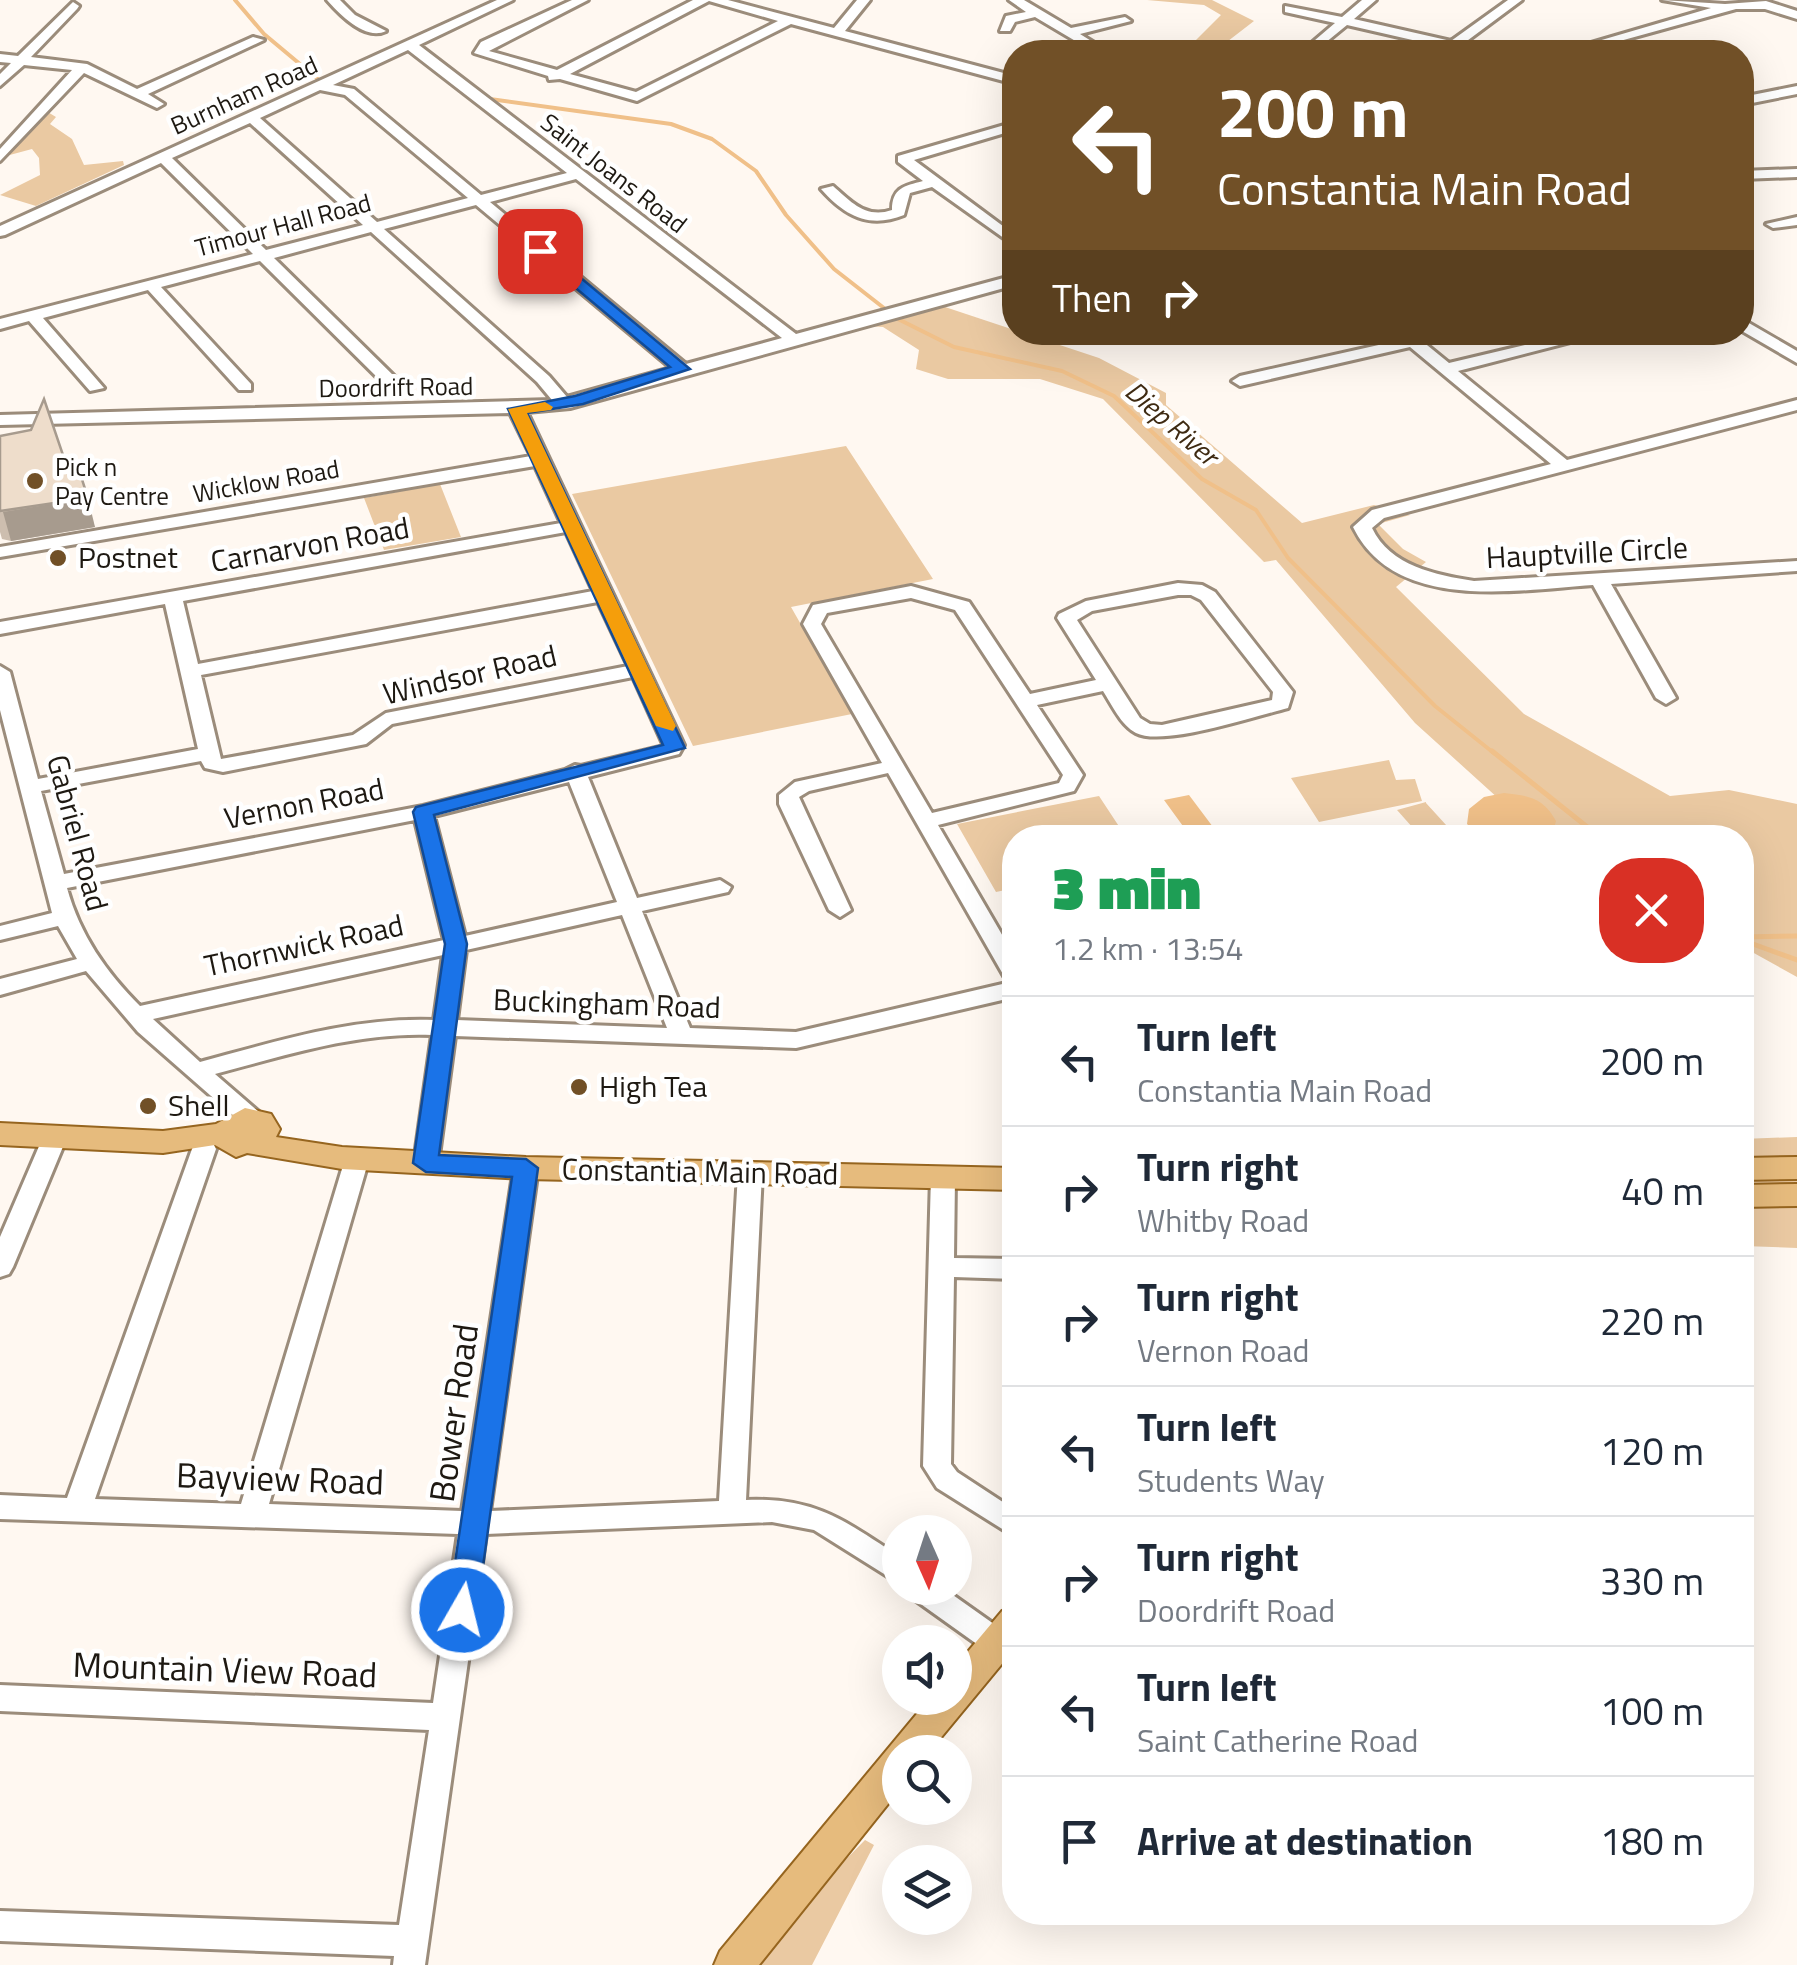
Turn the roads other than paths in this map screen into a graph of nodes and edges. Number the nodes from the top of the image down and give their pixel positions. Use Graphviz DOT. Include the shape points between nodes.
graph roads {
  1 [pos="335,0"];
  2 [pos="507,0"];
  3 [pos="582,0"];
  4 [pos="703,0"];
  5 [pos="714,0"];
  6 [pos="864,0"];
  7 [pos="1015,0"];
  8 [pos="1370,0"];
  9 [pos="1516,0"];
  10 [pos="1668,0"];
  11 [pos="73,6"];
  12 [pos="1728,7"];
  13 [pos="1289,9"];
  14 [pos="1037,13"];
  15 [pos="1797,15"];
  16 [pos="790,20"];
  17 [pos="1125,20"];
  18 [pos="1348,20"];
  19 [pos="1005,28"];
  20 [pos="380,32"];
  21 [pos="1069,32"];
  22 [pos="837,33"];
  23 [pos="258,40"];
  24 [pos="1082,40"];
  25 [pos="1322,40"];
  26 [pos="1418,40"];
  27 [pos="1461,40"];
  28 [pos="1610,40"];
  29 [pos="410,45"];
  30 [pos="0,58"];
  31 [pos="21,60"];
  32 [pos="82,67"];
  33 [pos="554,76"];
  34 [pos="1002,77"];
  35 [pos="0,82"];
  36 [pos="324,83"];
  37 [pos="1797,90"];
  38 [pos="140,93"];
  39 [pos="1754,97"];
  40 [pos="157,104"];
  41 [pos="250,117"];
  42 [pos="1002,130"];
  43 [pos="163,156"];
  44 [pos="0,157"];
  45 [pos="1797,173"];
  46 [pos="579,174"];
  47 [pos="1754,175"];
  48 [pos="932,183"];
  49 [pos="828,189"];
  50 [pos="478,200"];
  51 [pos="1797,221"];
  52 [pos="1774,224"];
  53 [pos="373,227"];
  54 [pos="0,232"];
  55 [pos="1002,233"];
  56 [pos="264,255"];
  57 [pos="1002,283"];
  58 [pos="151,285"];
  59 [pos="33,316"];
  60 [pos="0,324"];
  61 [pos="1754,331"];
  62 [pos="790,338"];
  63 [pos="1380,345"];
  64 [pos="1416,345"];
  65 [pos="1546,345"];
  66 [pos="1797,358"];
  67 [pos="682,369"];
  68 [pos="1445,369"];
  69 [pos="1240,382"];
  70 [pos="392,383"];
  71 [pos="246,387"];
  72 [pos="96,388"];
  73 [pos="564,404"];
  74 [pos="1797,405"];
  75 [pos="517,409"];
  76 [pos="0,420"];
  77 [pos="540,460"];
  78 [pos="1564,466"];
  79 [pos="572,526"];
  80 [pos="0,552"];
  81 [pos="1793,571"];
  82 [pos="1600,581"];
  83 [pos="604,595"];
  84 [pos="173,597"];
  85 [pos="0,628"];
  86 [pos="639,670"];
  87 [pos="190,671"];
  88 [pos="0,672"];
  89 [pos="1107,684"];
  90 [pos="1666,698"];
  91 [pos="1026,701"];
  92 [pos="208,753"];
  93 [pos="894,766"];
  94 [pos="576,771"];
  95 [pos="31,787"];
  96 [pos="423,812"];
  97 [pos="926,821"];
  98 [pos="55,882"];
  99 [pos="720,887"];
  100 [pos="630,906"];
  101 [pos="840,910"];
  102 [pos="64,917"];
  103 [pos="0,933"];
  104 [pos="456,944"];
  105 [pos="1002,953"];
  106 [pos="89,963"];
  107 [pos="0,987"];
  108 [pos="1002,992"];
  109 [pos="136,1015"];
  110 [pos="444,1028"];
  111 [pos="682,1036"];
  112 [pos="202,1075"];
  113 [pos="0,1134"];
  114 [pos="237,1134"];
  115 [pos="55,1137"];
  116 [pos="372,1160"];
  117 [pos="426,1163"];
  118 [pos="526,1168"];
  119 [pos="1797,1168"];
  120 [pos="1754,1169"];
  121 [pos="750,1173"];
  122 [pos="943,1177"];
  123 [pos="1002,1179"];
  124 [pos="1797,1195"];
  125 [pos="1754,1196"];
  126 [pos="0,1267"];
  127 [pos="942,1267"];
  128 [pos="1002,1269"];
  129 [pos="0,1507"];
  130 [pos="732,1508"];
  131 [pos="76,1509"];
  132 [pos="252,1515"];
  133 [pos="1002,1516"];
  134 [pos="476,1524"];
  135 [pos="882,1560"];
  136 [pos="954,1605"];
  137 [pos="1002,1630"];
  138 [pos="1002,1637"];
  139 [pos="972,1673"];
  140 [pos="0,1698"];
  141 [pos="937,1715"];
  142 [pos="446,1717"];
  143 [pos="921,1735"];
  144 [pos="882,1783"];
  145 [pos="0,1926"];
  146 [pos="411,1953"];
  147 [pos="734,1965"];
  1 -- 20 [label="street" via="351,18"];
  2 -- 29 [label="street, Burnham Road"];
  3 -- 33 [label="street" via="480,51"];
  4 -- 33 [label="street"];
  5 -- 16 [label="street"];
  6 -- 22 [label="street"];
  7 -- 14 [label="street"];
  8 -- 18 [label="street"];
  9 -- 27 [label="street"];
  10 -- 12 [label="street"];
  11 -- 31 [label="street"];
  12 -- 15 [label="street" via="1766,5"];
  12 -- 28 [label="street"];
  13 -- 18 [label="street"];
  14 -- 19 [label="street" via="1010,19"];
  14 -- 21 [label="street"];
  16 -- 22 [label="street"];
  16 -- 33 [label="street" via="646,96"];
  17 -- 21 [label="street"];
  18 -- 25 [label="street"];
  18 -- 26 [label="street"];
  21 -- 24 [label="street"];
  22 -- 34 [label="street"];
  23 -- 38 [label="street"];
  29 -- 36 [label="street, Burnham Road"];
  29 -- 46 [label="street, Saint Joans Road"];
  30 -- 31 [label="street"];
  31 -- 32 [label="street"];
  31 -- 35 [label="street"];
  32 -- 38 [label="street"];
  32 -- 44 [label="street"];
  36 -- 41 [label="street, Burnham Road"];
  36 -- 50 [label="street" via="349,92"];
  37 -- 39 [label="street"];
  38 -- 40 [label="street"];
  41 -- 43 [label="street, Burnham Road"];
  41 -- 53 [label="street"];
  42 -- 48 [label="street" via="904,159"];
  43 -- 54 [label="street, Burnham Road"];
  43 -- 56 [label="street"];
  45 -- 47 [label="street"];
  46 -- 50 [label="street, Timour Hall Road"];
  46 -- 62 [label="street, Saint Joans Road"];
  48 -- 49 [label="street" via="906,190 899,212 873,219 856,216"];
  48 -- 55 [label="street"];
  50 -- 53 [label="street, Timour Hall Road"];
  50 -- 67 [label="street"];
  51 -- 52 [label="street"];
  53 -- 56 [label="street, Timour Hall Road"];
  53 -- 73 [label="street"];
  56 -- 58 [label="street, Timour Hall Road"];
  56 -- 70 [label="street"];
  57 -- 62 [label="street, Doordrift Road"];
  58 -- 59 [label="street, Timour Hall Road"];
  58 -- 71 [label="street"];
  59 -- 60 [label="street, Timour Hall Road"];
  59 -- 72 [label="street"];
  61 -- 66 [label="street"];
  62 -- 67 [label="street, Doordrift Road"];
  63 -- 69 [label="street"];
  64 -- 68 [label="street"];
  65 -- 68 [label="street"];
  67 -- 73 [label="street, Doordrift Road"];
  68 -- 78 [label="street"];
  73 -- 75 [label="street, Doordrift Road"];
  74 -- 78 [label="street"];
  75 -- 76 [label="street, Doordrift Road"];
  75 -- 77 [label="street"];
  77 -- 79 [label="street"];
  77 -- 80 [label="street, Wicklow Road"];
  78 -- 82 [label="street, Hauptville Circle" via="1378,514 1363,524 1366,537 1392,560 1433,579 1489,588"];
  79 -- 83 [label="street"];
  79 -- 84 [label="street, Carnarvon Road"];
  81 -- 82 [label="street, Hauptville Circle"];
  82 -- 90 [label="street"];
  83 -- 86 [label="street"];
  83 -- 87 [label="street"];
  84 -- 85 [label="street, Carnarvon Road"];
  84 -- 87 [label="street"];
  86 -- 92 [label="street, Windsor Road" via="386,719 359,740 223,766 212,764"];
  86 -- 94 [label="street, Vernon Road" via="674,745 668,752"];
  87 -- 92 [label="street"];
  88 -- 95 [label="street, Gabriel Road"];
  89 -- 89 [label="street" via="1065,624 1069,613 1188,588 1208,596 1285,698 1272,708 1152,731 1134,722"];
  89 -- 91 [label="street"];
  91 -- 93 [label="street" via="965,609 902,592 828,606 814,613 812,624"];
  91 -- 97 [label="street" via="1073,775 1067,787"];
  92 -- 95 [label="street, Windsor Road"];
  93 -- 97 [label="street"];
  93 -- 101 [label="street" via="802,786 790,795"];
  94 -- 96 [label="street, Vernon Road"];
  94 -- 100 [label="street"];
  95 -- 98 [label="street, Gabriel Road"];
  96 -- 98 [label="street, Vernon Road"];
  96 -- 104 [label="street"];
  97 -- 105 [label="street"];
  98 -- 102 [label="street, Gabriel Road"];
  99 -- 100 [label="street, Thornwick Road"];
  100 -- 104 [label="street, Thornwick Road"];
  100 -- 111 [label="street"];
  102 -- 103 [label="street"];
  102 -- 106 [label="street, Gabriel Road"];
  104 -- 109 [label="street, Thornwick Road"];
  104 -- 110 [label="street"];
  106 -- 107 [label="street"];
  106 -- 109 [label="street, Gabriel Road"];
  108 -- 111 [label="street, Buckingham Road" via="811,1038"];
  109 -- 112 [label="street, Gabriel Road"];
  110 -- 111 [label="street, Buckingham Road"];
  110 -- 112 [label="street, Buckingham Road" via="336,1034"];
  110 -- 117 [label="street"];
  112 -- 114 [label="street, Gabriel Road"];
  113 -- 115 [label="main road, Constantia Main Road"];
  114 -- 115 [label="main road, Constantia Main Road" via="125,1141"];
  114 -- 116 [label="main road, Constantia Main Road"];
  114 -- 131 [label="street"];
  115 -- 126 [label="street"];
  116 -- 117 [label="main road, Constantia Main Road"];
  116 -- 132 [label="street"];
  117 -- 118 [label="main road, Constantia Main Road"];
  118 -- 121 [label="main road, Constantia Main Road"];
  118 -- 134 [label="street, Bower Road"];
  119 -- 120 [label="main road"];
  121 -- 122 [label="main road, Constantia Main Road"];
  121 -- 130 [label="street"];
  122 -- 123 [label="main road, Constantia Main Road"];
  122 -- 127 [label="street"];
  124 -- 125 [label="main road"];
  127 -- 128 [label="street"];
  127 -- 133 [label="street" via="937,1466 947,1480"];
  129 -- 131 [label="street, Bayview Road"];
  130 -- 134 [label="street, Bayview Road"];
  130 -- 135 [label="street, Bayview Road" via="822,1520"];
  131 -- 132 [label="street, Bayview Road"];
  132 -- 134 [label="street, Bayview Road"];
  134 -- 142 [label="street, Bower Road"];
  136 -- 137 [label="street"];
  138 -- 139 [label="main road"];
  140 -- 142 [label="street, Mountain View Road"];
  141 -- 143 [label="main road"];
  142 -- 146 [label="street, Bower Road"];
  144 -- 147 [label="main road"];
  145 -- 146 [label="street"];
}
